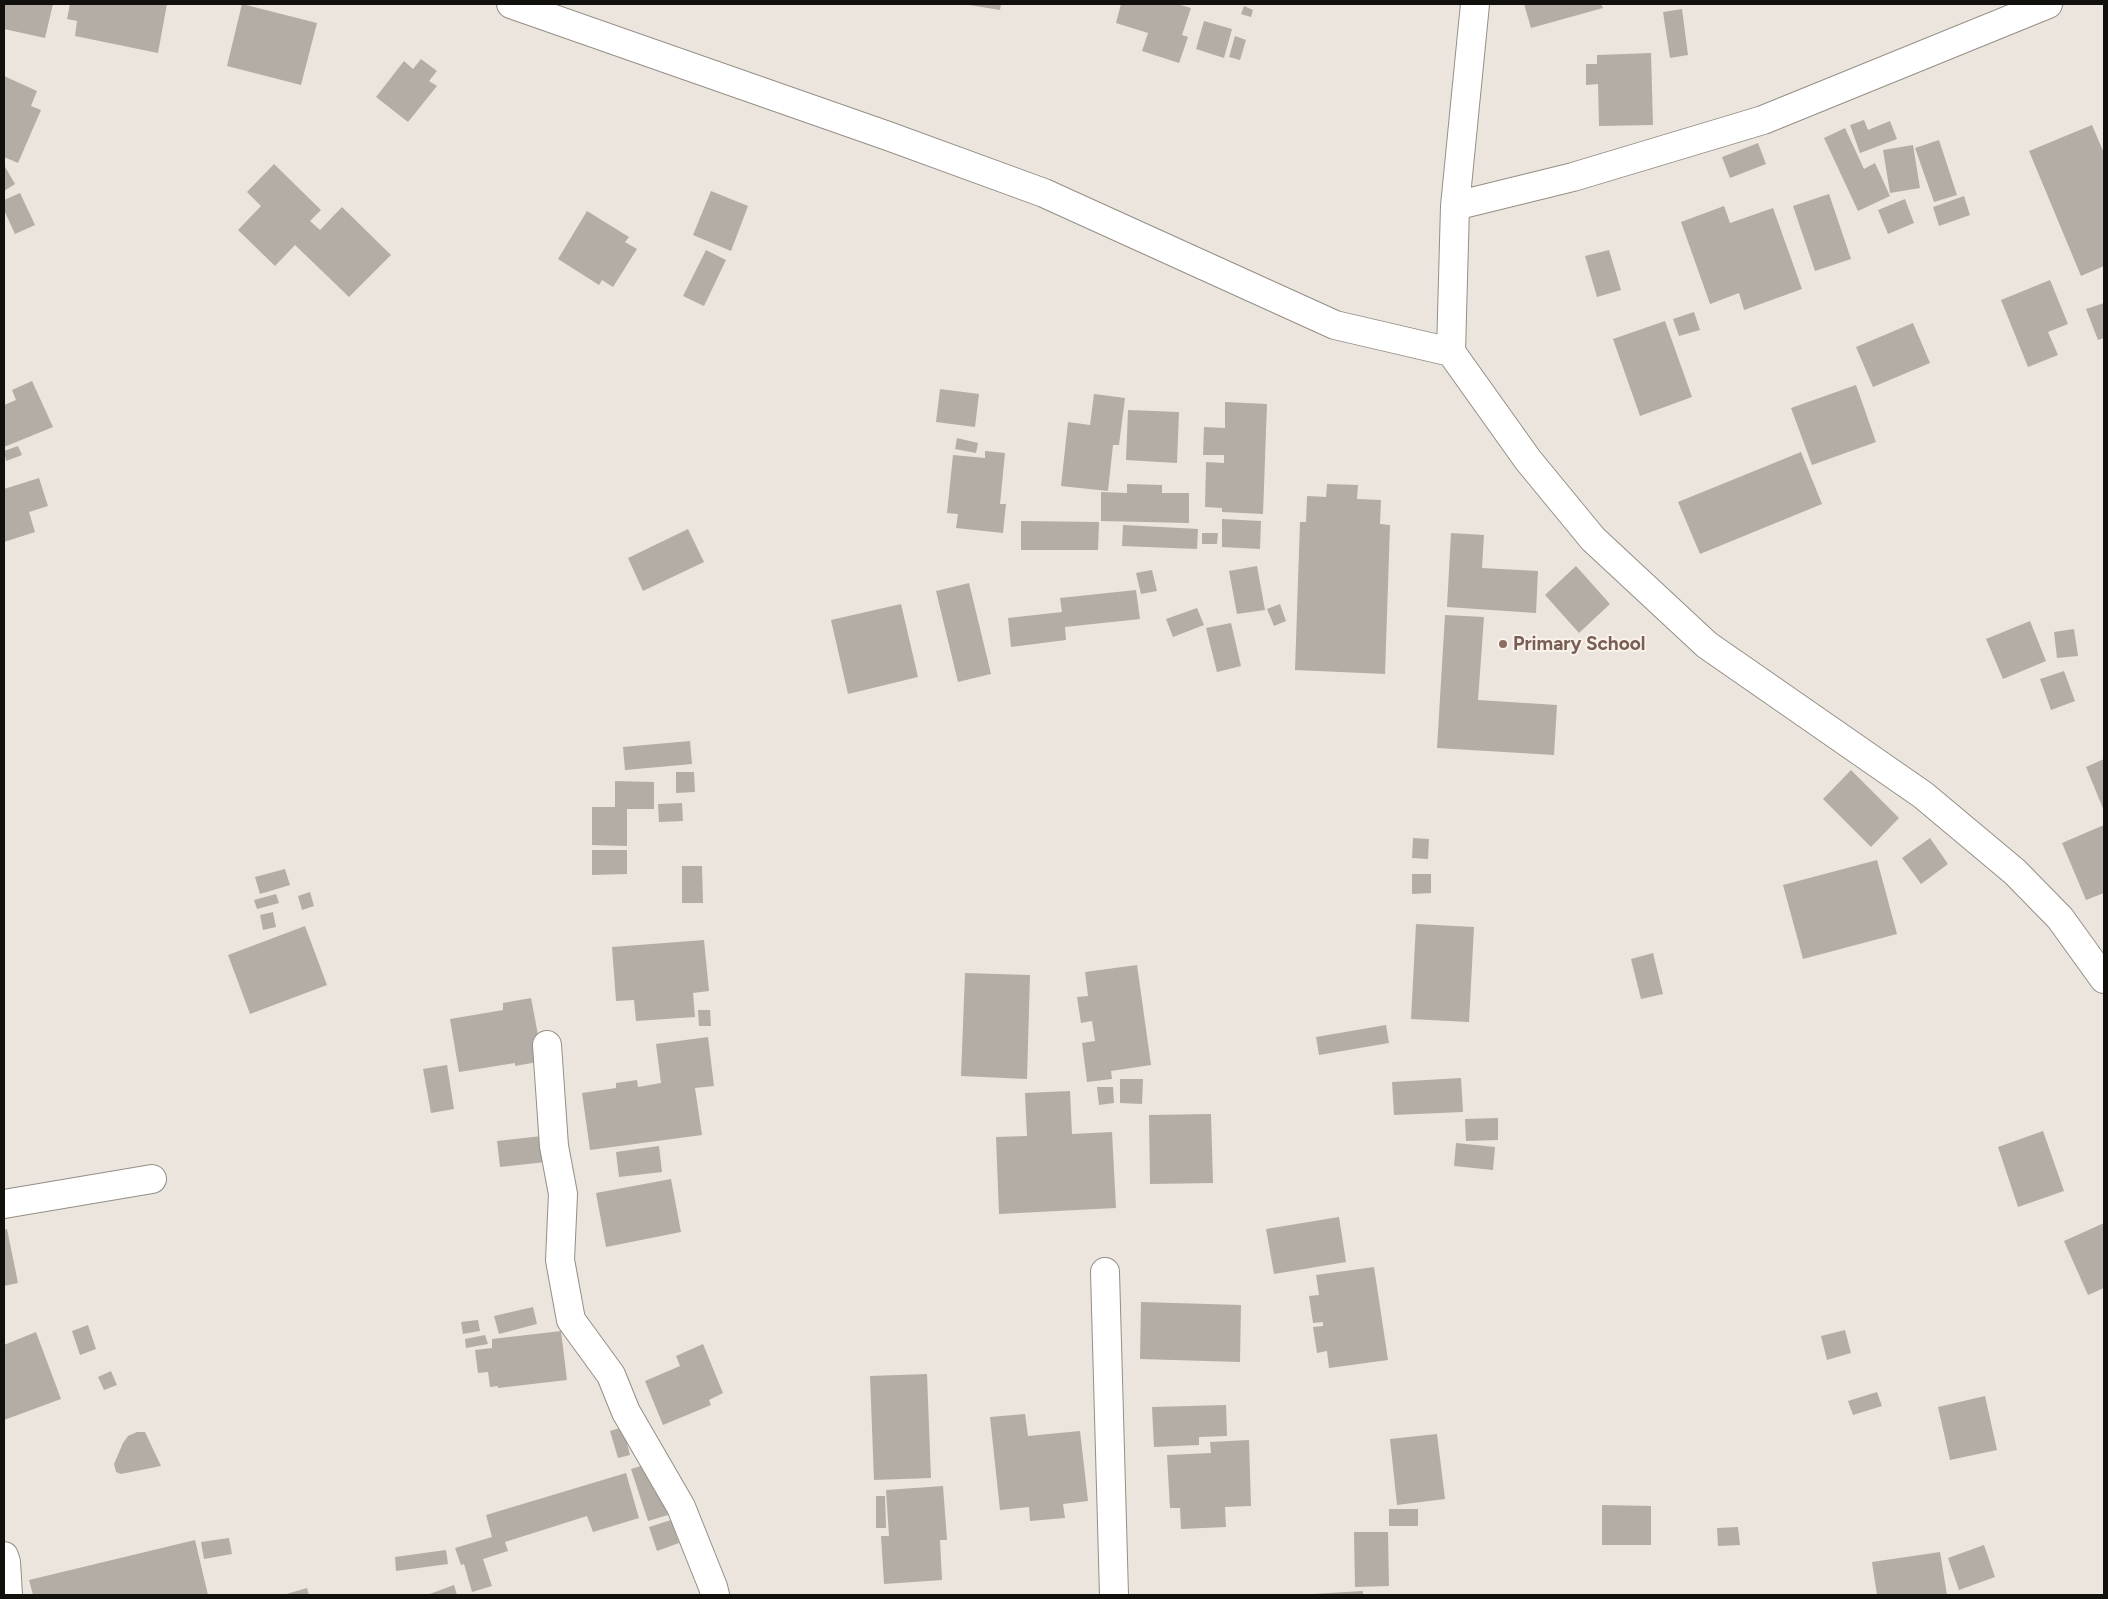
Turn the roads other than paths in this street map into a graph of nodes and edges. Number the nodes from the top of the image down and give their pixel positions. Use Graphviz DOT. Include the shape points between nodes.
graph roads {
  1 [pos="511,4"];
  2 [pos="1475,4"];
  3 [pos="2048,4"];
  4 [pos="1455,206"];
  5 [pos="1451,352"];
  6 [pos="2104,979"];
  7 [pos="547,1045"];
  8 [pos="152,1179"];
  9 [pos="4,1204"];
  10 [pos="1105,1272"];
  11 [pos="4,1556"];
  12 [pos="8,1595"];
  13 [pos="715,1595"];
  14 [pos="1114,1595"];
  1 -- 5 [label="street" via="1044,193 1335,325"];
  2 -- 4 [label="street"];
  3 -- 4 [label="street" via="1763,120 1573,177"];
  4 -- 5 [label="street"];
  5 -- 6 [label="street" via="1528,460 1593,539 1707,645 1923,796 2015,872 2060,918"];
  7 -- 13 [label="street" via="554,1146 562,1194 560,1260 571,1320 611,1375 626,1412 681,1507"];
  8 -- 9 [label="street"];
  10 -- 14 [label="street"];
  11 -- 12 [label="street"];
}
